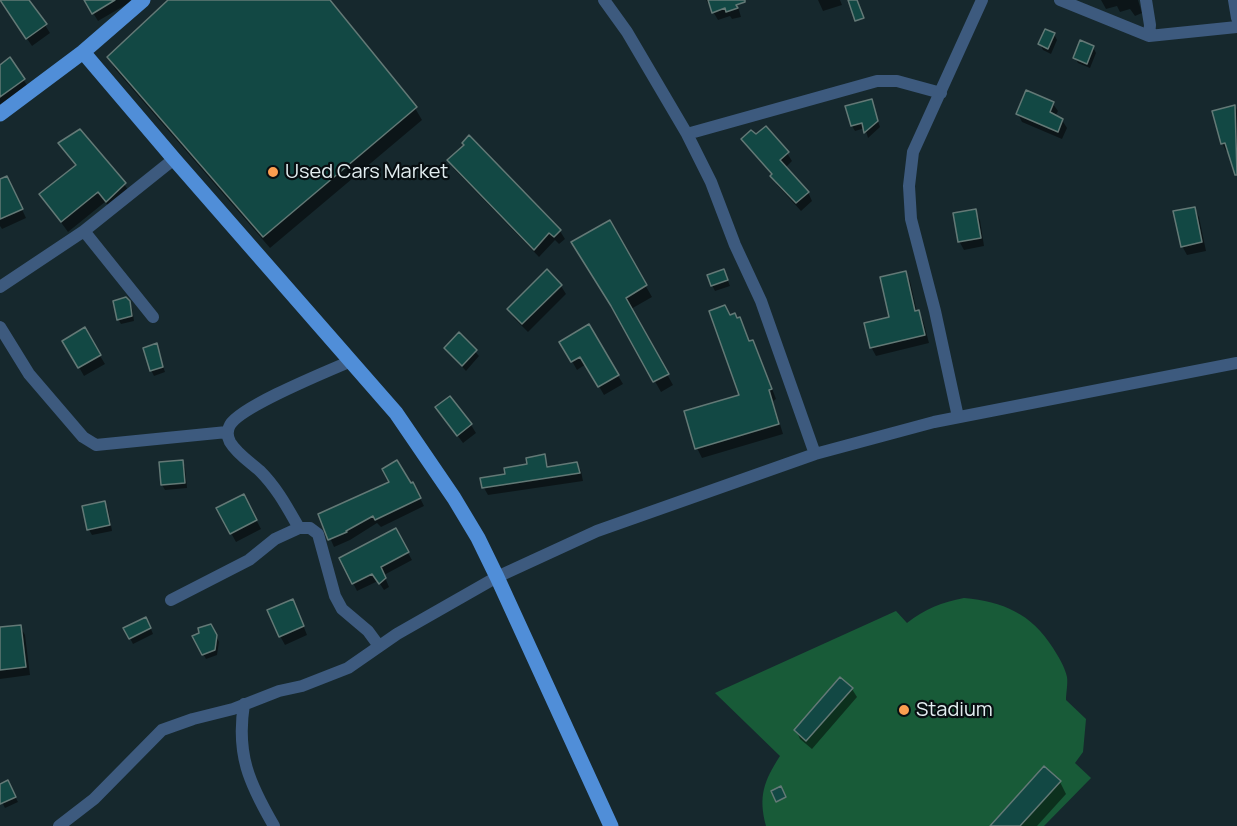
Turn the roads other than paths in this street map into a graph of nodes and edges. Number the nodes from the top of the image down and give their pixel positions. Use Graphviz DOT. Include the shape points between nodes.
graph roads {
  1 [pos="143,0"];
  2 [pos="604,0"];
  3 [pos="982,0"];
  4 [pos="1060,0"];
  5 [pos="1146,0"];
  6 [pos="1234,0"];
  7 [pos="1237,18"];
  8 [pos="1237,27"];
  9 [pos="1149,36"];
  10 [pos="83,52"];
  11 [pos="941,93"];
  12 [pos="0,114"];
  13 [pos="687,134"];
  14 [pos="174,159"];
  15 [pos="84,231"];
  16 [pos="0,287"];
  17 [pos="153,317"];
  18 [pos="0,327"];
  19 [pos="351,361"];
  20 [pos="1237,363"];
  21 [pos="958,417"];
  22 [pos="227,432"];
  23 [pos="815,454"];
  24 [pos="299,528"];
  25 [pos="497,577"];
  26 [pos="171,600"];
  27 [pos="378,646"];
  28 [pos="244,704"];
  29 [pos="59,826"];
  30 [pos="274,826"];
  31 [pos="611,826"];
  1 -- 10 [label="main road"];
  2 -- 13 [label="street"];
  3 -- 11 [label="street"];
  4 -- 9 [label="street"];
  5 -- 9 [label="street"];
  6 -- 7 [label="street"];
  8 -- 9 [label="street"];
  10 -- 12 [label="main road"];
  10 -- 14 [label="main road"];
  11 -- 13 [label="street" via="897,81 877,81"];
  11 -- 21 [label="street" via="913,152 909,186 911,219"];
  13 -- 23 [label="street" via="760,301"];
  14 -- 15 [label="street"];
  14 -- 19 [label="main road"];
  15 -- 16 [label="street"];
  15 -- 17 [label="street"];
  18 -- 22 [label="street" via="30,374 83,437 96,445"];
  19 -- 22 [label="street" via="259,403 231,423"];
  19 -- 25 [label="main road" via="396,413 454,498"];
  20 -- 21 [label="street"];
  21 -- 23 [label="street"];
  22 -- 24 [label="street" via="240,454 278,491"];
  23 -- 25 [label="street" via="597,531"];
  24 -- 26 [label="street" via="275,539 239,566"];
  24 -- 27 [label="street" via="310,528 318,534 335,596 342,609 368,631"];
  25 -- 27 [label="street"];
  25 -- 31 [label="main road"];
  27 -- 28 [label="street" via="332,675"];
  28 -- 29 [label="street" via="162,730 94,799"];
  28 -- 30 [label="street" via="240,728 244,760 252,785"];
}
